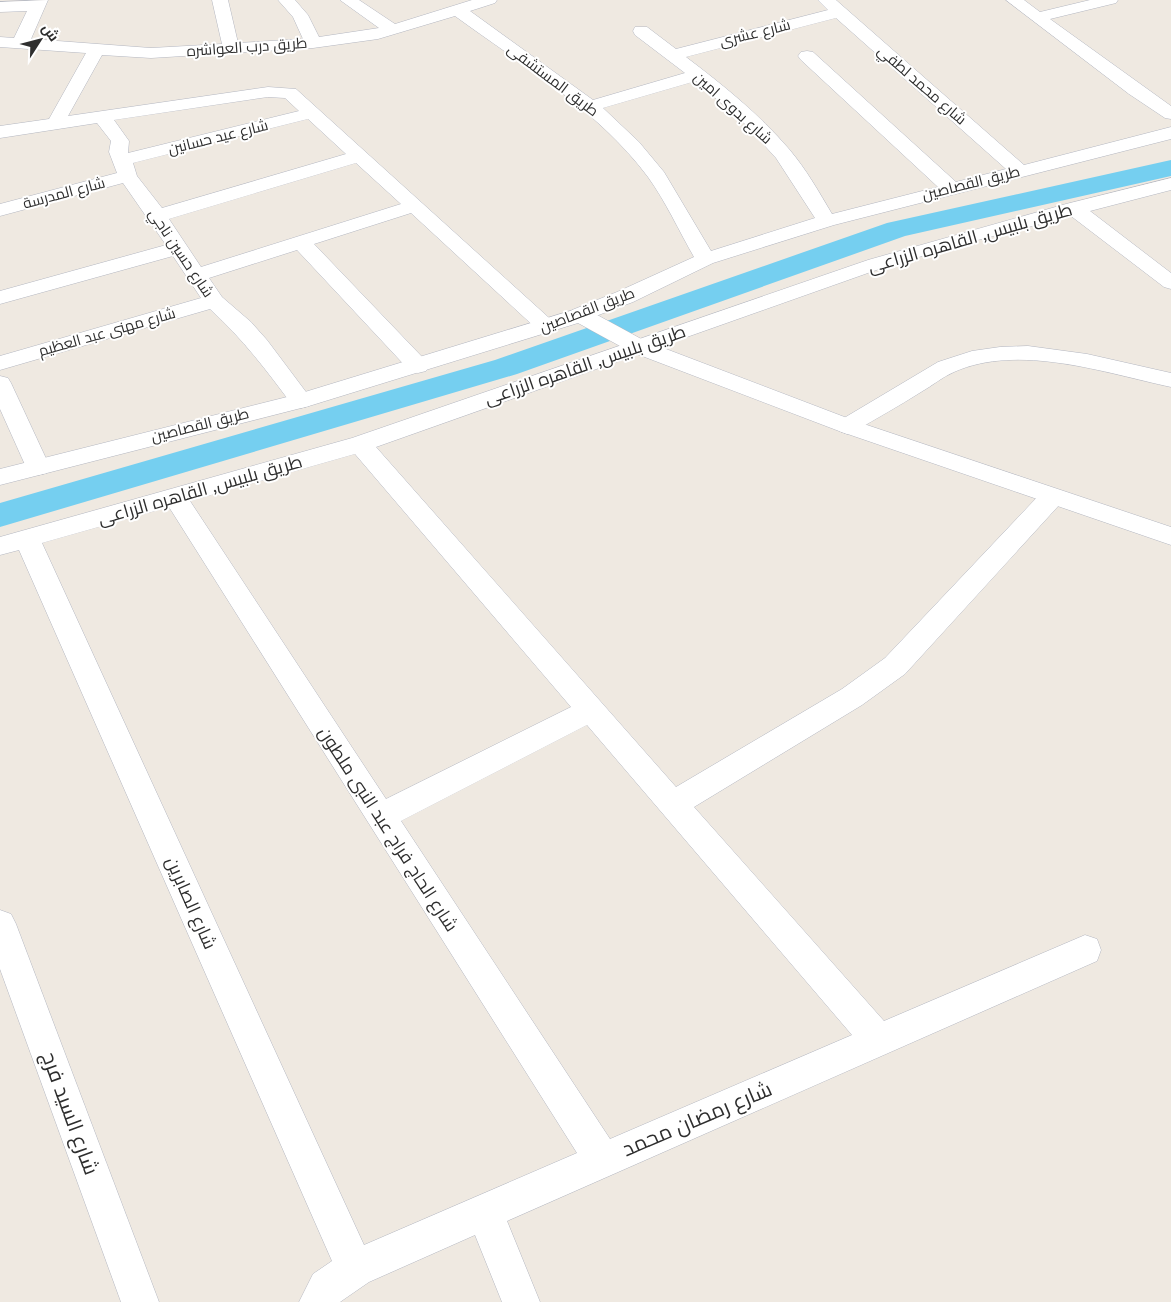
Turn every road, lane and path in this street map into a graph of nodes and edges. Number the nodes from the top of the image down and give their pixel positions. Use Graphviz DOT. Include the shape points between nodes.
graph roads {
  1 [pos="220,0"];
  2 [pos="286,0"];
  3 [pos="348,0"];
  4 [pos="489,0"];
  5 [pos="1014,0"];
  6 [pos="1110,0"];
  7 [pos="39,3"];
  8 [pos="832,6"];
  9 [pos="0,7"];
  10 [pos="458,10"];
  11 [pos="1038,16"];
  12 [pos="393,30"];
  13 [pos="641,32"];
  14 [pos="0,42"];
  15 [pos="21,42"];
  16 [pos="313,43"];
  17 [pos="231,48"];
  18 [pos="97,49"];
  19 [pos="672,55"];
  20 [pos="807,56"];
  21 [pos="698,75"];
  22 [pos="590,106"];
  23 [pos="312,113"];
  24 [pos="1171,114"];
  25 [pos="102,117"];
  26 [pos="55,124"];
  27 [pos="0,132"];
  28 [pos="1171,133"];
  29 [pos="359,156"];
  30 [pos="126,168"];
  31 [pos="1019,171"];
  32 [pos="951,188"];
  33 [pos="1166,190"];
  34 [pos="414,206"];
  35 [pos="1073,208"];
  36 [pos="0,210"];
  37 [pos="157,216"];
  38 [pos="827,221"];
  39 [pos="301,242"];
  40 [pos="178,248"];
  41 [pos="706,259"];
  42 [pos="196,275"];
  43 [pos="1171,283"];
  44 [pos="0,298"];
  45 [pos="214,302"];
  46 [pos="585,318"];
  47 [pos="547,326"];
  48 [pos="630,343"];
  49 [pos="0,363"];
  50 [pos="418,366"];
  51 [pos="1171,380"];
  52 [pos="0,383"];
  53 [pos="301,401"];
  54 [pos="847,426"];
  55 [pos="360,444"];
  56 [pos="38,467"];
  57 [pos="0,477"];
  58 [pos="175,497"];
  59 [pos="1052,497"];
  60 [pos="1171,536"];
  61 [pos="14,542"];
  62 [pos="592,710"];
  63 [pos="674,804"];
  64 [pos="380,817"];
  65 [pos="0,924"];
  66 [pos="1085,950"];
  67 [pos="878,1040"];
  68 [pos="602,1160"];
  69 [pos="484,1211"];
  70 [pos="355,1268"];
  71 [pos="140,1302"];
  72 [pos="318,1302"];
  73 [pos="521,1302"];
  1 -- 17 [label="street"];
  2 -- 16 [label="street" via="300,15"];
  3 -- 12 [label="street"];
  4 -- 10 [label="street, طريق درب العواشره"];
  5 -- 11 [label="street"];
  6 -- 11 [label="street"];
  7 -- 9 [label="street"];
  7 -- 15 [label="street"];
  8 -- 19 [label="street, شارع عشرى"];
  8 -- 31 [label="street, شارع محمد لطفي"];
  10 -- 12 [label="street, طريق درب العواشره"];
  10 -- 22 [label="street, طريق المستشفى"];
  11 -- 24 [label="street"];
  12 -- 16 [label="street, طريق درب العواشره"];
  13 -- 19 [label="street, شارع بدوى امين"];
  14 -- 15 [label="street, طريق درب العواشره"];
  15 -- 18 [label="street, طريق درب العواشره"];
  16 -- 17 [label="street, طريق درب العواشره"];
  17 -- 18 [label="street, طريق درب العواشره" via="151,53"];
  18 -- 26 [label="street"];
  19 -- 21 [label="street, شارع بدوى امين"];
  20 -- 32 [label="street"];
  21 -- 22 [label="street"];
  21 -- 38 [label="street, شارع بدوى امين" via="756,125 782,154"];
  22 -- 41 [label="street, طريق المستشفى" via="632,146 656,176"];
  23 -- 25 [label="street" via="290,93 275,91"];
  23 -- 29 [label="street"];
  23 -- 30 [label="street, شارع عيد حسانين"];
  25 -- 26 [label="street"];
  25 -- 30 [label="street, شارع حسين ناجي" via="120,140 118,152"];
  26 -- 27 [label="street"];
  28 -- 31 [label="street, طريق القصاصين"];
  29 -- 34 [label="street"];
  29 -- 37 [label="street"];
  30 -- 36 [label="street, شارع المدرسة"];
  30 -- 37 [label="street, شارع حسين ناجي"];
  31 -- 32 [label="street, طريق القصاصين"];
  32 -- 38 [label="street, طريق القصاصين"];
  33 -- 35 [label="street, طريق بلبيس, القاهره الزراعى"];
  34 -- 39 [label="street"];
  34 -- 47 [label="street"];
  35 -- 43 [label="street"];
  35 -- 48 [label="street, طريق بلبيس, القاهره الزراعى" via="959,238"];
  37 -- 40 [label="street, شارع حسين ناجي"];
  38 -- 41 [label="street, طريق القصاصين"];
  39 -- 42 [label="street"];
  39 -- 50 [label="street"];
  40 -- 42 [label="street, شارع حسين ناجي"];
  40 -- 44 [label="street"];
  41 -- 46 [label="street, طريق القصاصين"];
  42 -- 45 [label="street, شارع حسين ناجي"];
  45 -- 49 [label="street, شارع مهنى عبد العظيم"];
  45 -- 53 [label="street, شارع حسين ناجي" via="259,345"];
  46 -- 47 [label="street, طريق القصاصين"];
  46 -- 48 [label="street"];
  47 -- 50 [label="street, طريق القصاصين"];
  48 -- 54 [label="street"];
  48 -- 55 [label="street, طريق بلبيس, القاهره الزراعى"];
  50 -- 53 [label="street, طريق القصاصين"];
  51 -- 54 [label="street" via="1050,355 994,354 946,367"];
  52 -- 56 [label="street"];
  53 -- 56 [label="street, طريق القصاصين"];
  54 -- 59 [label="street"];
  55 -- 58 [label="street, طريق بلبيس, القاهره الزراعى"];
  55 -- 62 [label="street"];
  56 -- 57 [label="street, طريق القصاصين"];
  58 -- 61 [label="street, طريق بلبيس, القاهره الزراعى"];
  58 -- 64 [label="street, شارع الحاج فراج عبد النبى ملطون"];
  59 -- 60 [label="street"];
  59 -- 63 [label="street" via="894,666 852,697"];
  61 -- 70 [label="street, شارع الصابرين"];
  62 -- 63 [label="street"];
  62 -- 64 [label="street"];
  63 -- 67 [label="street"];
  64 -- 68 [label="street, شارع الحاج فراج عبد النبى ملطون"];
  65 -- 71 [label="street, شارع السيد فرج"];
  66 -- 67 [label="street, شارع رمضان محمد"];
  67 -- 68 [label="street, شارع رمضان محمد"];
  68 -- 69 [label="street, شارع رمضان محمد"];
  69 -- 70 [label="street, شارع رمضان محمد"];
  69 -- 73 [label="street"];
  70 -- 72 [label="street, شارع رمضان محمد" via="328,1288"];
}
